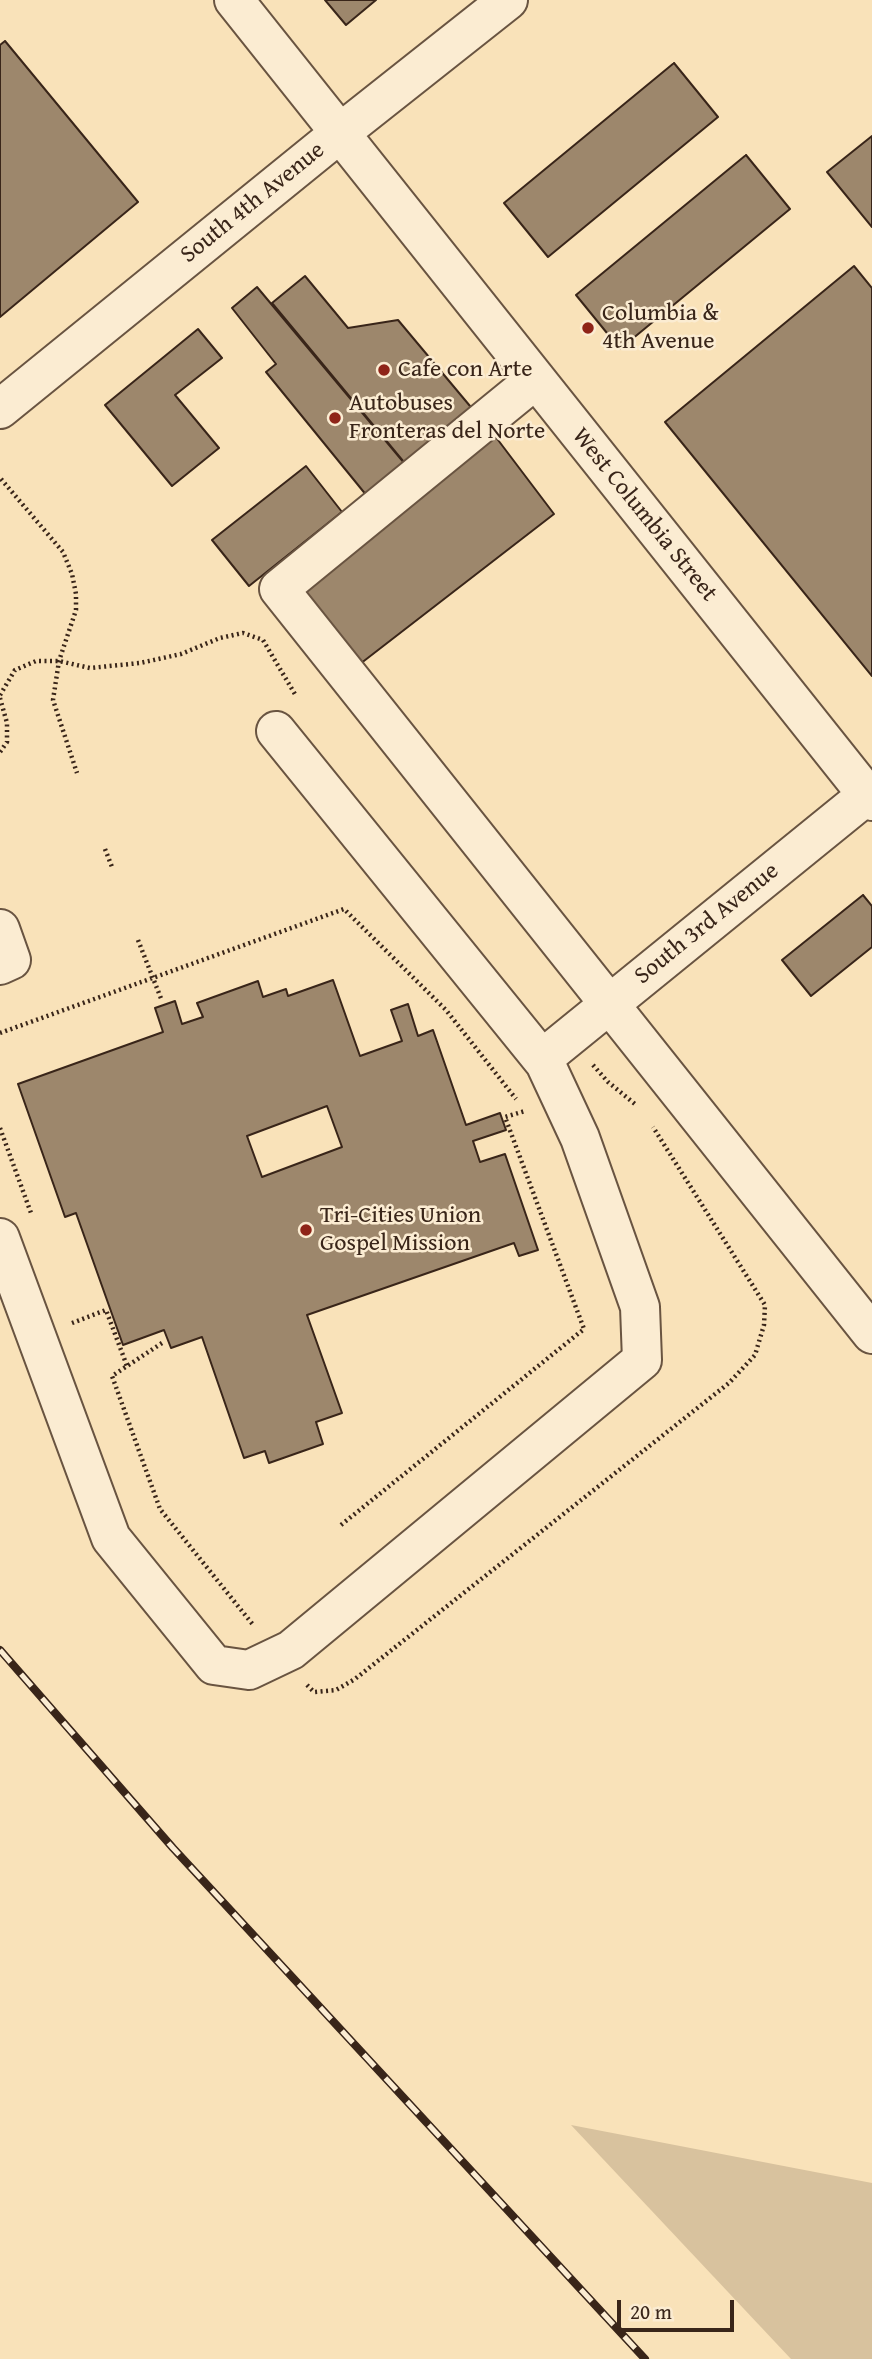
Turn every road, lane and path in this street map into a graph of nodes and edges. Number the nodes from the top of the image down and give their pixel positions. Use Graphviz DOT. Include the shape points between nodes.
graph roads {
  1 [pos="234,0"];
  2 [pos="508,0"];
  3 [pos="340,133"];
  4 [pos="536,379"];
  5 [pos="0,409"];
  6 [pos="1,479"];
  7 [pos="0,698"];
  8 [pos="276,731"];
  9 [pos="0,752"];
  10 [pos="77,773"];
  11 [pos="870,795"];
  12 [pos="105,849"];
  13 [pos="112,867"];
  14 [pos="0,929"];
  15 [pos="138,940"];
  16 [pos="0,965"];
  17 [pos="153,978"];
  18 [pos="162,1001"];
  19 [pos="608,1004"];
  20 [pos="0,1033"];
  21 [pos="542,1059"];
  22 [pos="525,1111"];
  23 [pos="505,1117"];
  24 [pos="0,1238"];
  25 [pos="72,1323"];
  26 [pos="872,1334"];
  27 [pos="162,1343"];
  28 [pos="127,1366"];
  29 [pos="341,1525"];
  30 [pos="255,1627"];
  1 -- 3 [label="street, West Columbia Street"];
  2 -- 3 [label="street, South 4th Avenue"];
  3 -- 4 [label="street, West Columbia Street"];
  3 -- 5 [label="street, South 4th Avenue"];
  4 -- 11 [label="street, West Columbia Street"];
  4 -- 19 [label="street" via="279,589"];
  6 -- 10 [label="path" via="63,552 72,573 76,610 59,661 54,700"];
  7 -- 9 [label="path" via="8,742"];
  8 -- 21 [label="street"];
  11 -- 19 [label="street, South 3rd Avenue"];
  12 -- 13 [label="path"];
  14 -- 16 [label="street" via="11,960"];
  15 -- 17 [label="path"];
  17 -- 18 [label="path"];
  17 -- 20 [label="path"];
  17 -- 22 [label="path" via="344,909 446,1010"];
  19 -- 21 [label="street, South 3rd Avenue"];
  19 -- 26 [label="street"];
  21 -- 24 [label="street" via="580,1138 640,1307 642,1360 291,1650 249,1670 214,1665 111,1538"];
  23 -- 29 [label="path" via="584,1329"];
  25 -- 28 [label="path" via="106,1310"];
  27 -- 28 [label="path"];
  28 -- 30 [label="path" via="112,1376 160,1509"];
}
